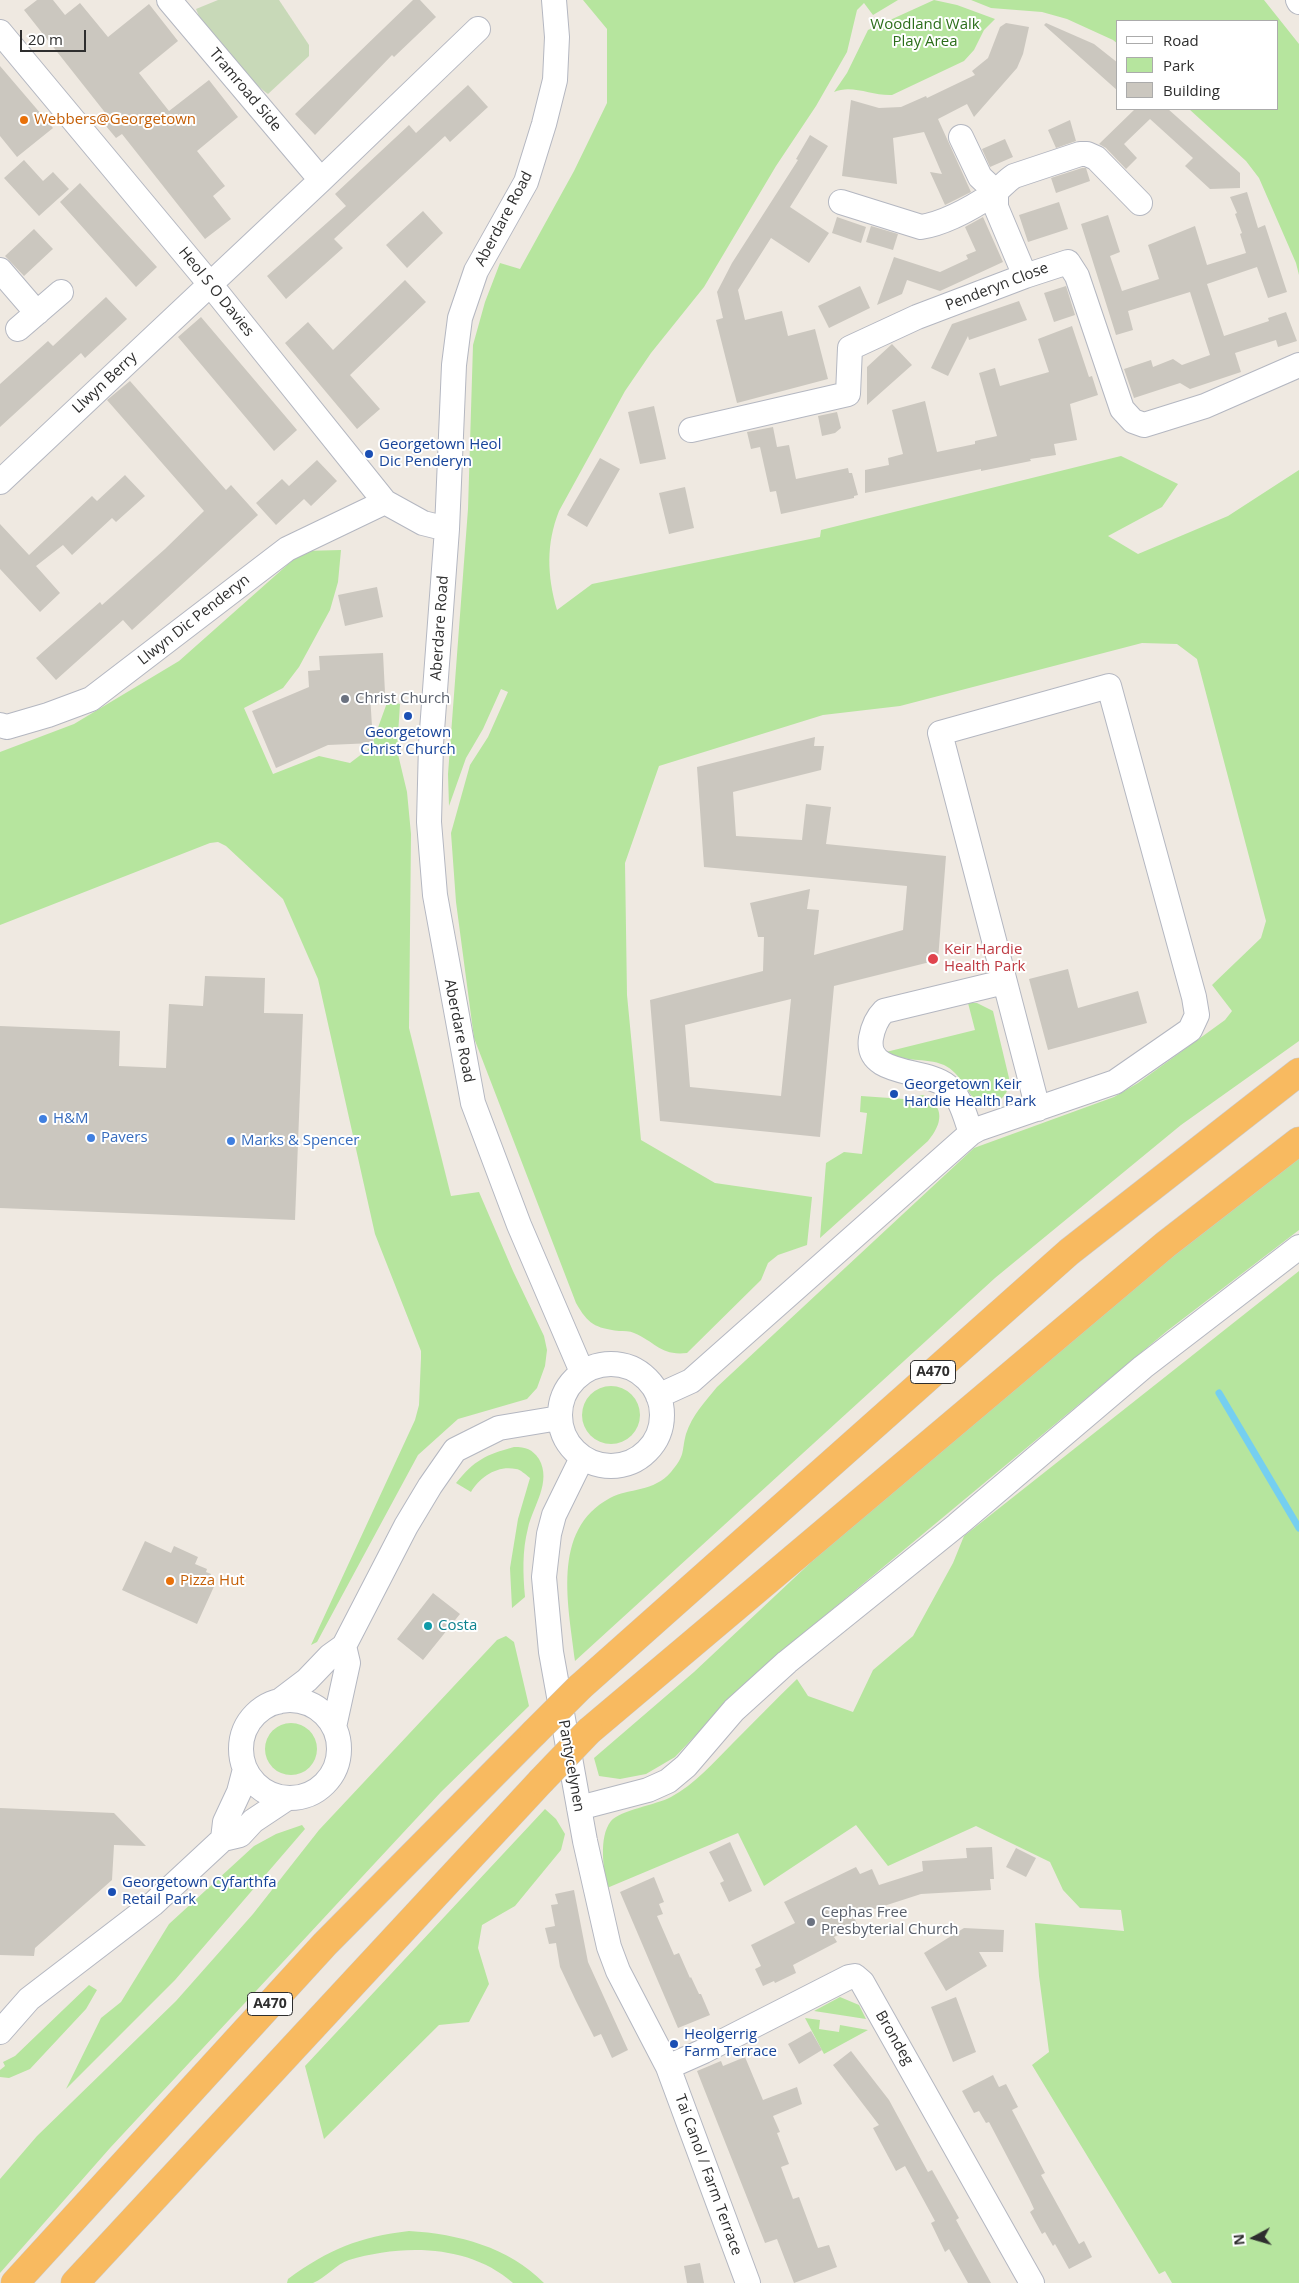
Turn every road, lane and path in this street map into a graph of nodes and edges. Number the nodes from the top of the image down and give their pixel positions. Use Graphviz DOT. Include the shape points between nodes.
graph roads {
  1 [pos="170,0"];
  2 [pos="554,0"];
  3 [pos="478,29"];
  4 [pos="0,32"];
  5 [pos="961,137"];
  6 [pos="320,180"];
  7 [pos="996,192"];
  8 [pos="841,202"];
  9 [pos="1140,203"];
  10 [pos="0,270"];
  11 [pos="1025,276"];
  12 [pos="210,284"];
  13 [pos="61,292"];
  14 [pos="37,313"];
  15 [pos="18,329"];
  16 [pos="1299,365"];
  17 [pos="691,430"];
  18 [pos="0,482"];
  19 [pos="386,502"];
  20 [pos="447,529"];
  21 [pos="0,725"];
  22 [pos="1004,982"];
  23 [pos="1299,1072"];
  24 [pos="1038,1110"];
  25 [pos="970,1133"];
  26 [pos="1299,1141"];
  27 [pos="1299,1247"];
  28 [pos="582,1372"];
  29 [pos="658,1396"];
  30 [pos="559,1418"];
  31 [pos="582,1458"];
  32 [pos="344,1646"];
  33 [pos="278,1702"];
  34 [pos="334,1727"];
  35 [pos="245,1769"];
  36 [pos="286,1799"];
  37 [pos="579,1808"];
  38 [pos="223,1839"];
  39 [pos="29,1999"];
  40 [pos="0,2008"];
  41 [pos="0,2032"];
  42 [pos="668,2066"];
  43 [pos="15,2283"];
  44 [pos="75,2283"];
  45 [pos="748,2283"];
  46 [pos="1032,2283"];
  1 -- 6 [label="street, Tramroad Side"];
  2 -- 20 [label="street, Aberdare Road" via="557,37 555,80 544,124 526,182 476,271 460,318 454,365"];
  3 -- 6 [label="street, Llwyn Berry"];
  4 -- 12 [label="street, Heol S O Davies"];
  5 -- 7 [label="street" via="980,178"];
  6 -- 12 [label="street, Llwyn Berry"];
  7 -- 8 [label="street" via="934,225 921,227"];
  7 -- 9 [label="street" via="1014,176 1087,154 1096,158"];
  7 -- 11 [label="street" via="996,207"];
  10 -- 14 [label="street"];
  11 -- 16 [label="street, Penderyn Close" via="1068,262 1074,269 1122,409 1133,421 1144,425 1205,406"];
  11 -- 17 [label="street, Penderyn Close" via="917,317 850,348 848,394"];
  12 -- 18 [label="street, Llwyn Berry"];
  12 -- 19 [label="street, Heol S O Davies"];
  13 -- 14 [label="street"];
  14 -- 15 [label="street"];
  19 -- 20 [label="street, Heol S O Davies" via="423,523"];
  19 -- 21 [label="street, Llwyn Dic Penderyn" via="287,549 91,699 48,715"];
  20 -- 28 [label="street, Aberdare Road" via="431,744 429,822 434,895 473,1103 519,1225"];
  22 -- 24 [label="street"];
  22 -- 24 [label="street" via="940,733 1109,686 1197,1015 1190,1030 1115,1082"];
  22 -- 25 [label="street" via="884,1011 874,1025 870,1040 874,1057 886,1067 937,1079 952,1090 963,1109"];
  23 -- 43 [label="highway, A470, bridge" via="1068,1252 580,1687 325,1944"];
  24 -- 25 [label="street"];
  25 -- 29 [label="street" via="691,1381"];
  26 -- 44 [label="highway, bridge" via="1165,1245 589,1732"];
  27 -- 37 [label="street" via="1143,1367 957,1525 787,1662 734,1710 686,1766 668,1781 648,1790"];
  28 -- 29 [label="street" via="610,1363 626,1366 651,1382"];
  28 -- 30 [label="street" via="564,1392"];
  29 -- 31 [label="street" via="661,1428 643,1455 629,1463 613,1466"];
  30 -- 31 [label="street" via="566,1440"];
  30 -- 32 [label="street" via="499,1428 455,1450 406,1526"];
  31 -- 37 [label="street, Pantycelynen" via="554,1515 544,1577 552,1652"];
  32 -- 33 [label="street"];
  32 -- 34 [label="street" via="348,1663"];
  33 -- 34 [label="street" via="295,1700 311,1704"];
  33 -- 35 [label="street" via="260,1710 244,1732 241,1745"];
  34 -- 36 [label="street" via="340,1747 336,1768 325,1786 307,1796"];
  35 -- 36 [label="street" via="254,1784 269,1794"];
  35 -- 38 [label="street" via="240,1792 225,1822"];
  36 -- 38 [label="street" via="253,1821 240,1835"];
  37 -- 42 [label="street, Pantycelynen" via="612,1955"];
  38 -- 39 [label="street" via="153,1904"];
  39 -- 40 [label="street"];
  39 -- 41 [label="street"];
  42 -- 45 [label="street, Tai Canol / Farm Terrace"];
  42 -- 46 [label="street, Brondeg" via="855,1976 862,1982"];
}
